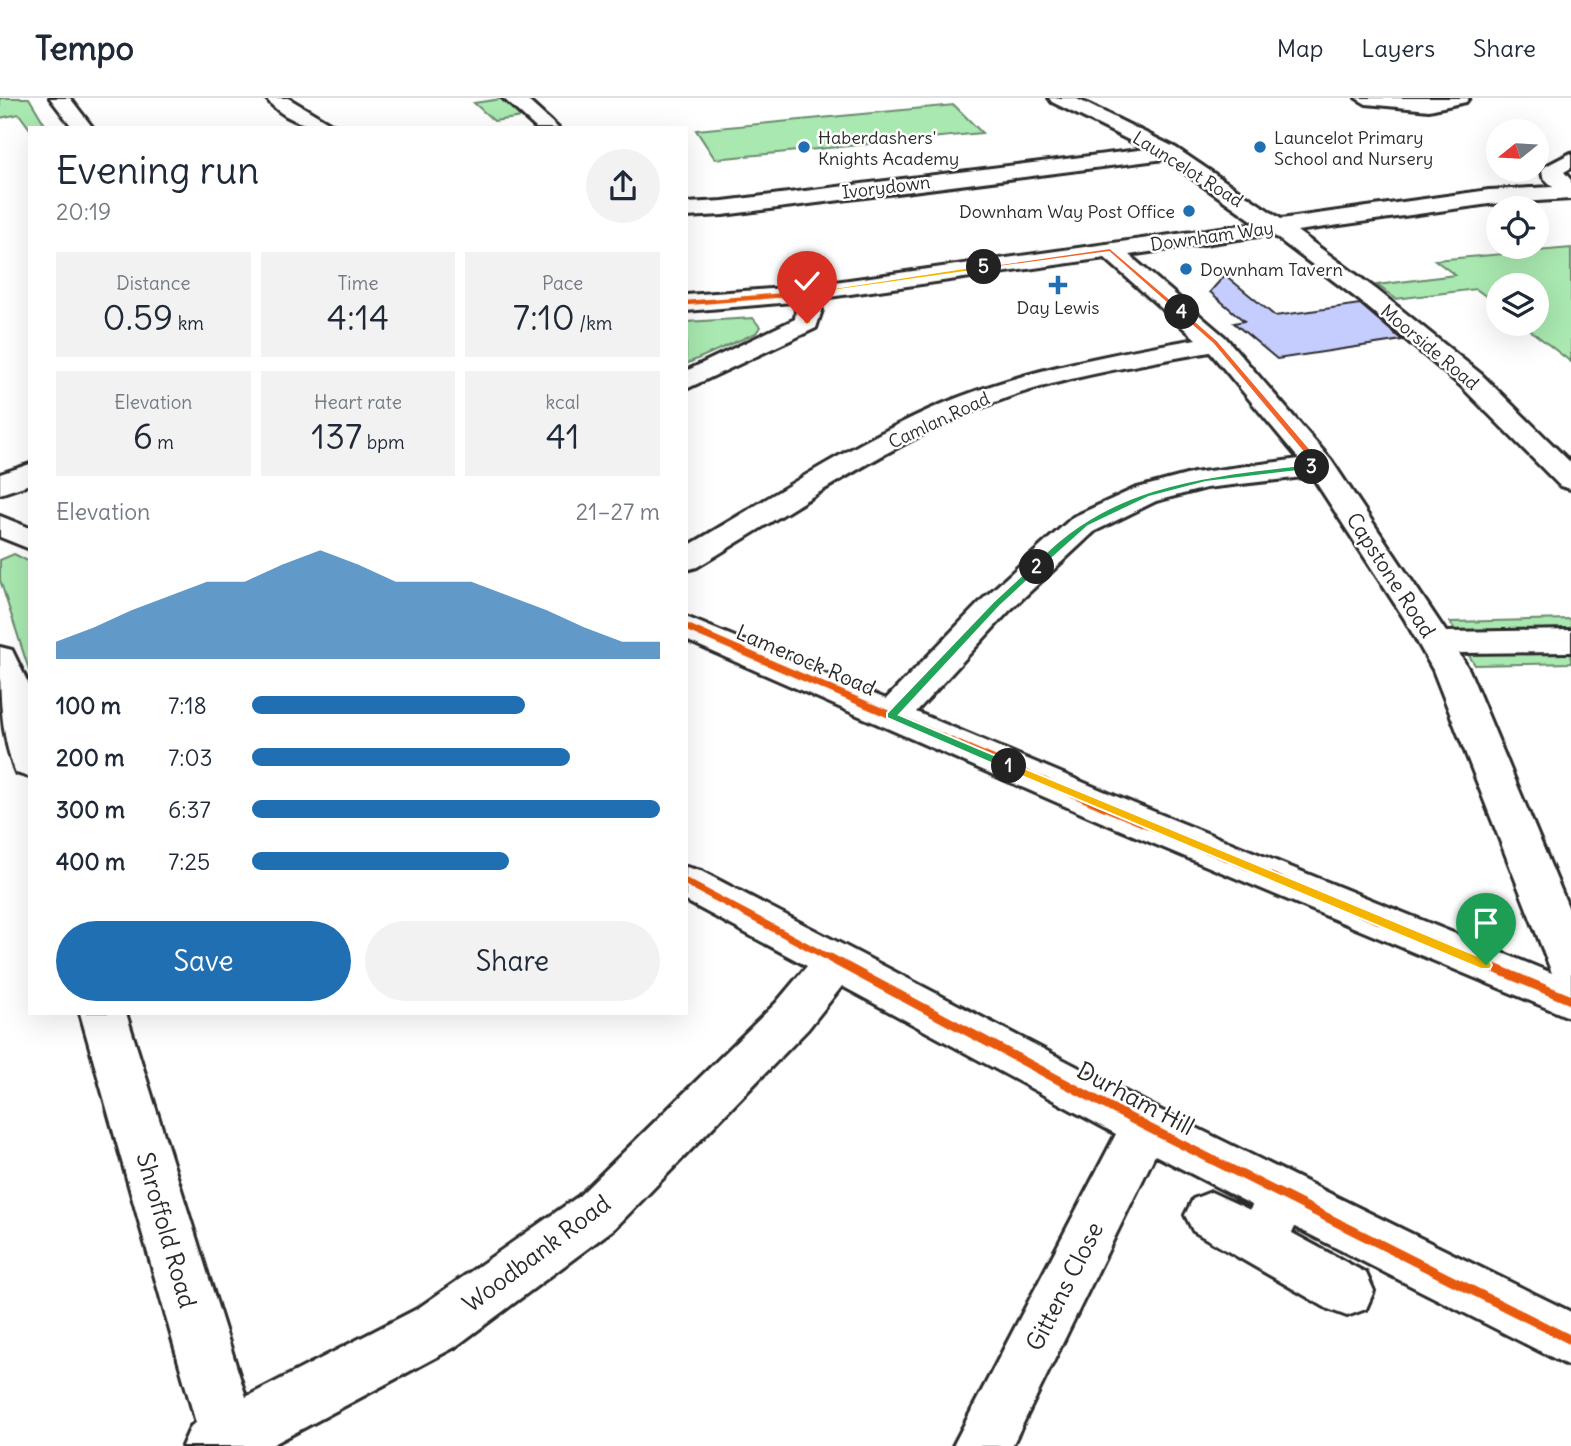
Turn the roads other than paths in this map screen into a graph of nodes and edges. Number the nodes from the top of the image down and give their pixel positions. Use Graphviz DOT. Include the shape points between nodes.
graph roads {
  1 [pos="60,98"];
  2 [pos="276,98"];
  3 [pos="513,98"];
  4 [pos="1059,98"];
  5 [pos="1366,98"];
  6 [pos="1458,98"];
  7 [pos="81,126"];
  8 [pos="324,126"];
  9 [pos="546,126"];
  10 [pos="1169,152"];
  11 [pos="1571,159"];
  12 [pos="1571,191"];
  13 [pos="688,210"];
  14 [pos="1277,227"];
  15 [pos="1110,250"];
  16 [pos="799,294"];
  17 [pos="688,303"];
  18 [pos="1216,343"];
  19 [pos="688,380"];
  20 [pos="1320,466"];
  21 [pos="28,474"];
  22 [pos="1571,480"];
  23 [pos="0,485"];
  24 [pos="0,525"];
  25 [pos="28,539"];
  26 [pos="688,559"];
  27 [pos="688,628"];
  28 [pos="1571,641"];
  29 [pos="1436,643"];
  30 [pos="0,658"];
  31 [pos="15,704"];
  32 [pos="891,716"];
  33 [pos="28,758"];
  34 [pos="688,884"];
  35 [pos="837,961"];
  36 [pos="1571,967"];
  37 [pos="1571,1000"];
  38 [pos="104,1015"];
  39 [pos="1145,1126"];
  40 [pos="1282,1194"];
  41 [pos="1211,1214"];
  42 [pos="1262,1244"];
  43 [pos="1347,1291"];
  44 [pos="1571,1340"];
  45 [pos="224,1443"];
  46 [pos="982,1446"];
  1 -- 7 [label="street"];
  2 -- 8 [label="street"];
  3 -- 9 [label="street"];
  4 -- 10 [label="street, Launcelot Road"];
  5 -- 6 [label="street" via="1429,104"];
  10 -- 13 [label="street, Ivorydown"];
  10 -- 14 [label="street, Launcelot Road"];
  11 -- 12 [label="street" via="1553,170 1554,177"];
  12 -- 14 [label="street, Downham Way" via="1489,197"];
  14 -- 15 [label="street, Downham Way"];
  14 -- 22 [label="street, Moorside Road" via="1471,380"];
  15 -- 16 [label="street, Downham Way"];
  15 -- 18 [label="street, Capstone Road"];
  16 -- 17 [label="street, Downham Way"];
  16 -- 19 [label="street" via="809,310 807,323"];
  18 -- 20 [label="street, Capstone Road"];
  18 -- 26 [label="street, Camlan Road" via="1093,365 1015,386 910,429"];
  20 -- 29 [label="street, Capstone Road"];
  20 -- 32 [label="street" via="1205,479 1145,495 1084,524 997,604"];
  21 -- 23 [label="street"];
  24 -- 25 [label="street"];
  27 -- 32 [label="street, Lamerock Road"];
  28 -- 29 [label="street"];
  29 -- 36 [label="street, Capstone Road"];
  30 -- 31 [label="street" via="15,692"];
  31 -- 33 [label="street"];
  32 -- 37 [label="street, Lamerock Road"];
  34 -- 35 [label="street, Durham Hill"];
  35 -- 39 [label="street, Durham Hill"];
  35 -- 45 [label="street, Woodbank Road" via="792,1016 597,1212 436,1328"];
  38 -- 45 [label="street, Shroffold Road"];
  39 -- 40 [label="street, Durham Hill"];
  39 -- 46 [label="street, Gittens Close"];
  40 -- 42 [label="street"];
  40 -- 44 [label="street, Durham Hill"];
  41 -- 42 [label="street"];
  42 -- 43 [label="street"];
}
